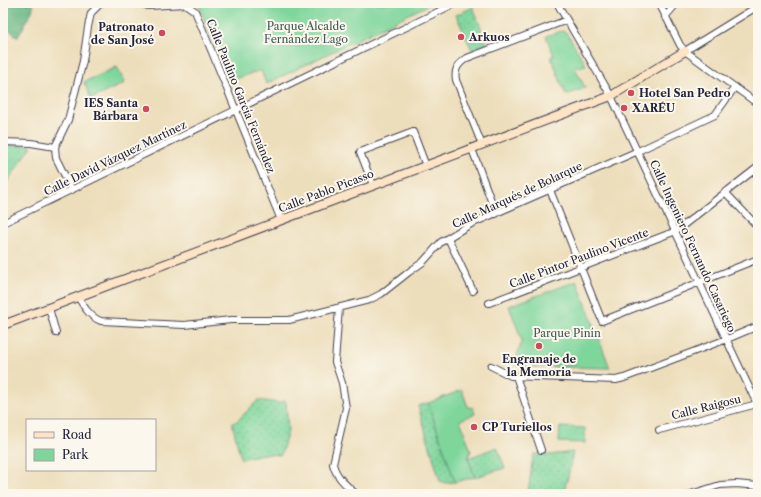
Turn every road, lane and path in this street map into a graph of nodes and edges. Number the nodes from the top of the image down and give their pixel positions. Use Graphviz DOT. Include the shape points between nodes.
graph roads {
  1 [pos="101,3"];
  2 [pos="141,3"];
  3 [pos="456,3"];
  4 [pos="557,3"];
  5 [pos="658,3"];
  6 [pos="677,3"];
  7 [pos="758,6"];
  8 [pos="665,17"];
  9 [pos="567,20"];
  10 [pos="685,51"];
  11 [pos="734,87"];
  12 [pos="611,96"];
  13 [pos="758,104"];
  14 [pos="236,110"];
  15 [pos="3,142"];
  16 [pos="482,145"];
  17 [pos="55,147"];
  18 [pos="472,148"];
  19 [pos="638,152"];
  20 [pos="426,166"];
  21 [pos="758,167"];
  22 [pos="373,185"];
  23 [pos="72,190"];
  24 [pos="550,190"];
  25 [pos="725,192"];
  26 [pos="496,214"];
  27 [pos="281,220"];
  28 [pos="3,223"];
  29 [pos="758,227"];
  30 [pos="676,231"];
  31 [pos="448,238"];
  32 [pos="758,259"];
  33 [pos="581,268"];
  34 [pos="700,283"];
  35 [pos="473,291"];
  36 [pos="78,297"];
  37 [pos="489,303"];
  38 [pos="49,308"];
  39 [pos="339,308"];
  40 [pos="3,325"];
  41 [pos="758,326"];
  42 [pos="56,333"];
  43 [pos="727,339"];
  44 [pos="491,366"];
  45 [pos="516,376"];
  46 [pos="758,405"];
  47 [pos="659,430"];
  48 [pos="541,450"];
  49 [pos="758,486"];
  50 [pos="356,494"];
  51 [pos="691,494"];
  1 -- 17 [label="street" via="91,13 83,61 68,120"];
  2 -- 14 [label="street, Calle Paulino García Fernández" via="148,6 185,4 195,10"];
  3 -- 14 [label="street, Calle David Vázquez Martínez"];
  4 -- 9 [label="street, Calle Ingeniero Fernando Casariego"];
  5 -- 8 [label="street"];
  6 -- 8 [label="street"];
  7 -- 10 [label="street"];
  8 -- 10 [label="street"];
  9 -- 12 [label="street, Calle Ingeniero Fernando Casariego"];
  9 -- 16 [label="street" via="467,58 457,66 456,80"];
  10 -- 11 [label="street"];
  10 -- 12 [label="street, Calle Pablo Picasso"];
  11 -- 13 [label="street"];
  11 -- 19 [label="street, Calle Marqués de Bolarque" via="715,115"];
  12 -- 16 [label="street, Calle Pablo Picasso"];
  12 -- 19 [label="street, Calle Ingeniero Fernando Casariego"];
  14 -- 23 [label="street, Calle David Vázquez Martínez"];
  14 -- 27 [label="street, Calle Paulino García Fernández"];
  15 -- 17 [label="street"];
  16 -- 18 [label="street, Calle Pablo Picasso"];
  17 -- 23 [label="street" via="56,158"];
  18 -- 20 [label="street, Calle Pablo Picasso"];
  18 -- 26 [label="street"];
  19 -- 24 [label="street, Calle Marqués de Bolarque"];
  19 -- 30 [label="street, Calle Ingeniero Fernando Casariego"];
  20 -- 22 [label="street, Calle Pablo Picasso"];
  20 -- 22 [label="street" via="413,132 360,152"];
  21 -- 25 [label="street, Calle Pintor Paulino Vicente"];
  22 -- 27 [label="street, Calle Pablo Picasso"];
  23 -- 28 [label="street, Calle David Vázquez Martínez"];
  24 -- 26 [label="street, Calle Marqués de Bolarque"];
  24 -- 33 [label="street"];
  25 -- 29 [label="street"];
  25 -- 30 [label="street, Calle Pintor Paulino Vicente"];
  26 -- 31 [label="street, Calle Marqués de Bolarque" via="471,224"];
  27 -- 36 [label="street, Calle Pablo Picasso"];
  30 -- 33 [label="street, Calle Pintor Paulino Vicente"];
  30 -- 34 [label="street, Calle Ingeniero Fernando Casariego"];
  31 -- 35 [label="street"];
  31 -- 39 [label="street, Calle Marqués de Bolarque" via="423,262 381,294"];
  32 -- 34 [label="street"];
  33 -- 34 [label="street" via="602,321"];
  33 -- 37 [label="street, Calle Pintor Paulino Vicente"];
  34 -- 43 [label="street, Calle Ingeniero Fernando Casariego"];
  36 -- 38 [label="street, Calle Pablo Picasso"];
  36 -- 39 [label="street, Calle Marqués de Bolarque" via="94,318 101,321 132,323 184,325 231,320 289,320"];
  38 -- 40 [label="street, Calle Pablo Picasso"];
  38 -- 42 [label="street"];
  39 -- 50 [label="street" via="335,362 346,408 333,464 341,480"];
  41 -- 43 [label="street"];
  43 -- 45 [label="street" via="616,380"];
  43 -- 46 [label="street, Calle Ingeniero Fernando Casariego"];
  44 -- 45 [label="street"];
  45 -- 48 [label="street"];
  46 -- 47 [label="street, Calle Raigosu"];
  49 -- 51 [label="street" via="720,485"];
}
